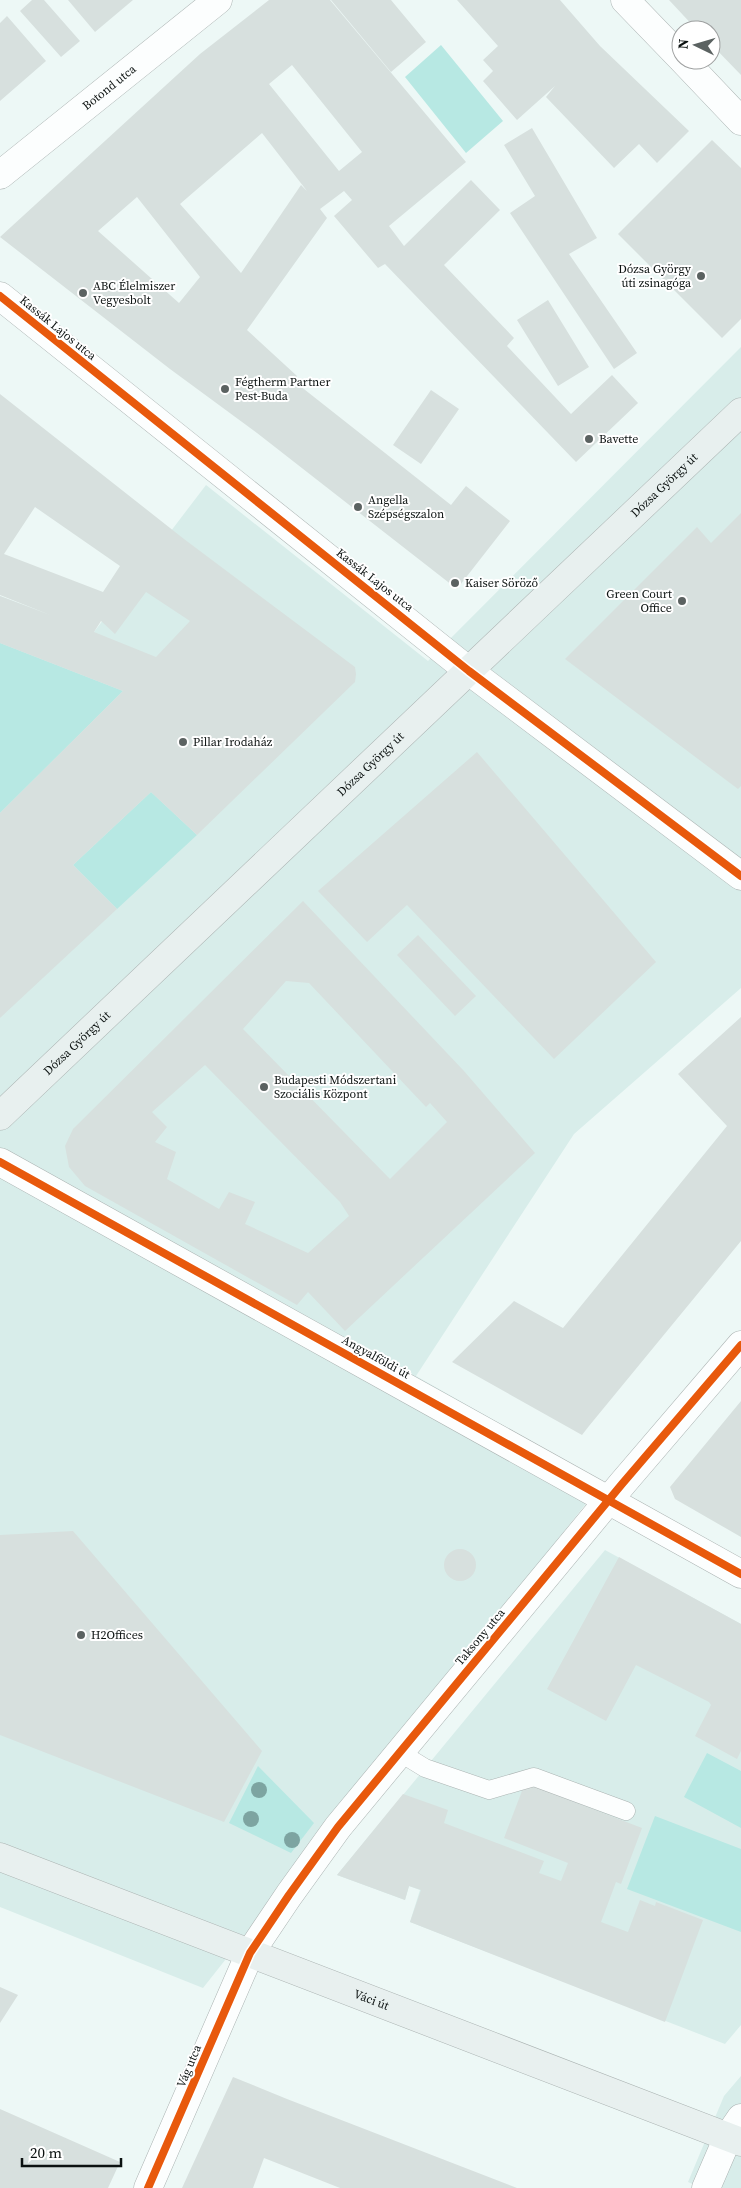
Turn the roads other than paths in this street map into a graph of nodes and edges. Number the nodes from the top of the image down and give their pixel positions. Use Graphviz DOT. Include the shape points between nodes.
graph roads {
  1 [pos="218,0"];
  2 [pos="625,0"];
  3 [pos="671,48"];
  4 [pos="693,70"];
  5 [pos="741,120"];
  6 [pos="0,175"];
  7 [pos="0,296"];
  8 [pos="741,412"];
  9 [pos="469,671"];
  10 [pos="741,876"];
  11 [pos="0,1116"];
  12 [pos="0,1162"];
  13 [pos="741,1345"];
  14 [pos="609,1500"];
  15 [pos="741,1574"];
  16 [pos="399,1752"];
  17 [pos="626,1811"];
  18 [pos="0,1857"];
  19 [pos="250,1954"];
  20 [pos="737,2133"];
  21 [pos="148,2188"];
  22 [pos="706,2188"];
  1 -- 6 [label="street, Botond utca"];
  2 -- 3 [label="street"];
  4 -- 5 [label="street"];
  7 -- 9 [label="street, Kassák Lajos utca"];
  8 -- 9 [label="main road, Dózsa György út"];
  9 -- 10 [label="street, Kassák Lajos utca"];
  9 -- 11 [label="main road, Dózsa György út"];
  12 -- 14 [label="street, Angyalföldi út"];
  13 -- 14 [label="street, Taksony utca"];
  14 -- 15 [label="street, Angyalföldi út"];
  14 -- 16 [label="street, Taksony utca"];
  16 -- 17 [label="lane" via="425,1768 489,1790 534,1777"];
  16 -- 19 [label="street, Taksony utca" via="331,1836"];
  18 -- 19 [label="main road, Váci út"];
  19 -- 20 [label="main road, Váci út"];
  19 -- 21 [label="street, Vág utca"];
  20 -- 22 [label="street"];
}
